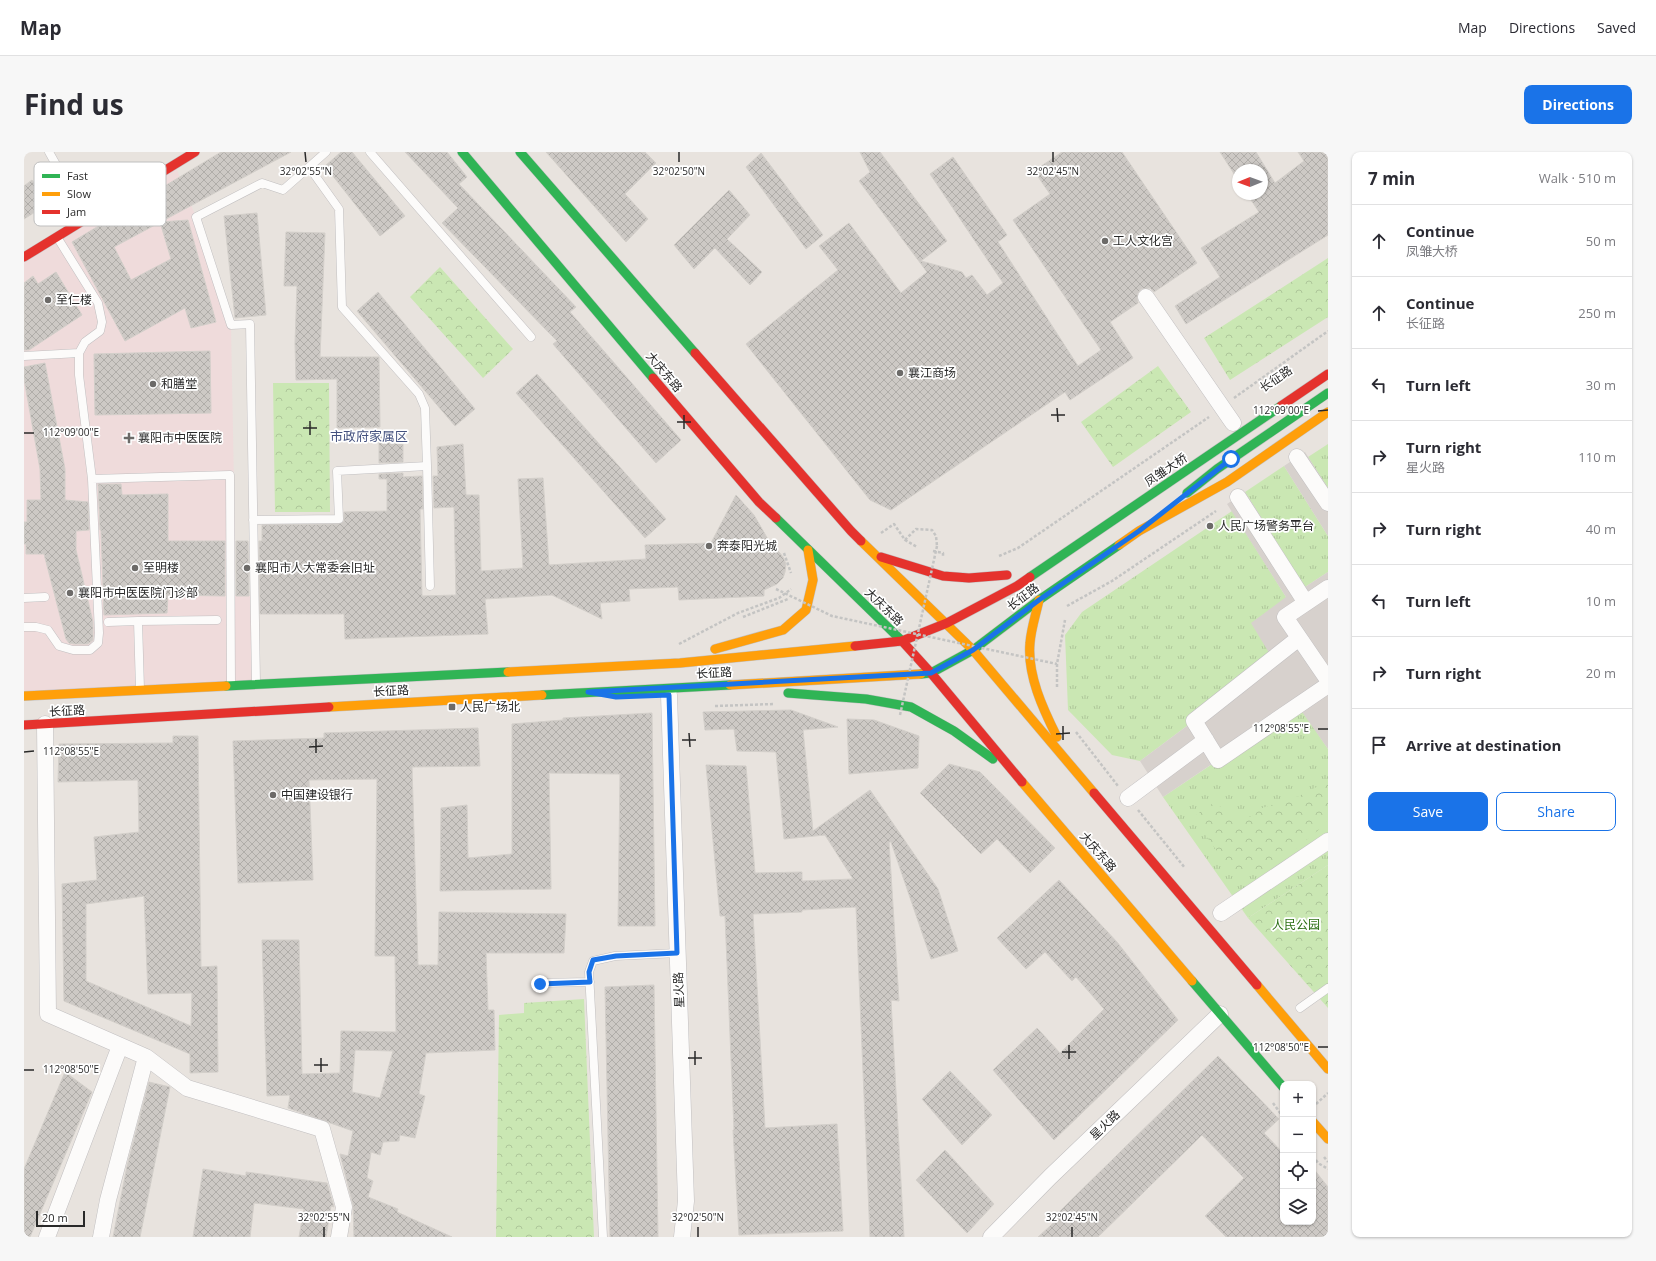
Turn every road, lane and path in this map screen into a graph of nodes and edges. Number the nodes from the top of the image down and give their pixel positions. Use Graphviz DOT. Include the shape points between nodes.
graph roads {
  1 [pos="49,152"];
  2 [pos="195,152"];
  3 [pos="326,152"];
  4 [pos="370,152"];
  5 [pos="462,152"];
  6 [pos="520,152"];
  7 [pos="55,162"];
  8 [pos="309,167"];
  9 [pos="166,170"];
  10 [pos="74,226"];
  11 [pos="57,236"];
  12 [pos="24,257"];
  13 [pos="1146,297"];
  14 [pos="1328,331"];
  15 [pos="531,337"];
  16 [pos="78,353"];
  17 [pos="24,356"];
  18 [pos="1328,374"];
  19 [pos="1328,393"];
  20 [pos="1222,408"];
  21 [pos="1328,412"];
  22 [pos="1233,423"];
  23 [pos="1297,457"];
  24 [pos="427,466"];
  25 [pos="92,479"];
  26 [pos="1238,497"];
  27 [pos="1328,503"];
  28 [pos="253,520"];
  29 [pos="886,528"];
  30 [pos="1139,531"];
  31 [pos="782,549"];
  32 [pos="808,550"];
  33 [pos="878,556"];
  34 [pos="998,556"];
  35 [pos="929,559"];
  36 [pos="935,560"];
  37 [pos="792,574"];
  38 [pos="792,582"];
  39 [pos="430,586"];
  40 [pos="1017,586"];
  41 [pos="776,588"];
  42 [pos="1328,588"];
  43 [pos="45,597"];
  44 [pos="792,597"];
  45 [pos="24,598"];
  46 [pos="1039,600"];
  47 [pos="1306,603"];
  48 [pos="1065,607"];
  49 [pos="964,614"];
  50 [pos="742,617"];
  51 [pos="218,620"];
  52 [pos="1065,620"];
  53 [pos="138,621"];
  54 [pos="108,622"];
  55 [pos="948,623"];
  56 [pos="24,627"];
  57 [pos="917,634"];
  58 [pos="1300,638"];
  59 [pos="902,641"];
  60 [pos="675,646"];
  61 [pos="973,650"];
  62 [pos="1047,660"];
  63 [pos="680,663"];
  64 [pos="1057,664"];
  65 [pos="1047,668"];
  66 [pos="931,673"];
  67 [pos="1328,680"];
  68 [pos="256,684"];
  69 [pos="231,685"];
  70 [pos="1328,686"];
  71 [pos="140,690"];
  72 [pos="588,692"];
  73 [pos="762,692"];
  74 [pos="778,692"];
  75 [pos="1057,694"];
  76 [pos="669,695"];
  77 [pos="24,696"];
  78 [pos="900,715"];
  79 [pos="45,724"];
  80 [pos="24,725"];
  81 [pos="1074,730"];
  82 [pos="1206,740"];
  83 [pos="1073,769"];
  84 [pos="1017,776"];
  85 [pos="1128,798"];
  86 [pos="1328,840"];
  87 [pos="1188,872"];
  88 [pos="1221,913"];
  89 [pos="677,953"];
  90 [pos="590,982"];
  91 [pos="540,984"];
  92 [pos="1328,988"];
  93 [pos="1300,1008"];
  94 [pos="1220,1014"];
  95 [pos="120,1046"];
  96 [pos="146,1057"];
  97 [pos="1328,1069"];
  98 [pos="1280,1084"];
  99 [pos="1328,1093"];
  100 [pos="1316,1104"];
  101 [pos="1316,1125"];
  102 [pos="1328,1139"];
  103 [pos="1316,1160"];
  104 [pos="1328,1169"];
  105 [pos="47,1237"];
  106 [pos="101,1237"];
  107 [pos="339,1237"];
  108 [pos="603,1237"];
  109 [pos="682,1237"];
  110 [pos="990,1237"];
  1 -- 7 [label="lane"];
  2 -- 9 [label="main road"];
  3 -- 8 [label="lane"];
  4 -- 15 [label="lane"];
  5 -- 32 [label="main road, 大庆东路" via="759,502"];
  6 -- 33 [label="main road" via="851,531"];
  8 -- 24 [label="lane" via="339,208 342,307 419,394 425,408"];
  8 -- 28 [label="lane" via="283,190 262,183 196,217 231,325 250,324"];
  10 -- 11 [label="main road"];
  11 -- 12 [label="main road"];
  11 -- 16 [label="lane" via="98,303 102,322 100,331 85,342"];
  13 -- 20 [label="street"];
  14 -- 20 [label="path"];
  16 -- 17 [label="lane"];
  16 -- 25 [label="lane"];
  18 -- 40 [label="main road, 凤雏大桥"];
  19 -- 30 [label="main road" via="1231,459"];
  20 -- 22 [label="street"];
  20 -- 34 [label="path" via="1018,548"];
  21 -- 30 [label="main road, 长征路" via="1227,482"];
  23 -- 27 [label="street"];
  24 -- 28 [label="lane" via="337,471 339,519"];
  24 -- 39 [label="lane"];
  25 -- 56 [label="lane" via="98,643 90,650 73,650 59,646 48,630"];
  25 -- 69 [label="lane" via="230,475"];
  26 -- 47 [label="street"];
  26 -- 48 [label="path" via="1112,581"];
  28 -- 68 [label="lane"];
  29 -- 57 [label="path, bridge" via="894,524 905,540 916,528 932,530 936,536 938,546"];
  30 -- 46 [label="main road, 长征路"];
  31 -- 37 [label="path"];
  32 -- 59 [label="main road, 大庆东路"];
  32 -- 63 [label="main road" via="814,580 806,610 783,630 702,653"];
  33 -- 49 [label="main road, 长征路" via="943,576 969,578 1010,573"];
  33 -- 55 [label="main road"];
  35 -- 36 [label="path"];
  38 -- 60 [label="path" via="791,589 778,598 738,613"];
  40 -- 49 [label="main road, 长征路"];
  41 -- 44 [label="path, bridge"];
  42 -- 47 [label="street"];
  43 -- 45 [label="lane"];
  44 -- 50 [label="path"];
  44 -- 57 [label="path, bridge" via="832,616"];
  46 -- 61 [label="main road, 长征路"];
  46 -- 83 [label="main road" via="1030,643 1034,678 1044,710"];
  47 -- 58 [label="street" via="1285,616"];
  49 -- 55 [label="main road, 长征路"];
  51 -- 53 [label="lane"];
  52 -- 64 [label="path"];
  53 -- 54 [label="lane"];
  53 -- 71 [label="lane"];
  55 -- 59 [label="main road, 长征路"];
  55 -- 61 [label="main road"];
  57 -- 64 [label="path, bridge"];
  57 -- 78 [label="path, bridge"];
  58 -- 67 [label="street"];
  58 -- 82 [label="street" via="1194,721"];
  59 -- 63 [label="main road, 长征路"];
  59 -- 66 [label="main road, 大庆东路"];
  61 -- 66 [label="main road, 长征路"];
  61 -- 83 [label="main road"];
  62 -- 65 [label="path"];
  63 -- 68 [label="main road, 长征路"];
  64 -- 75 [label="path"];
  66 -- 72 [label="main road, 长征路"];
  66 -- 84 [label="main road, 大庆东路"];
  68 -- 69 [label="main road, 长征路"];
  69 -- 71 [label="main road, 长征路"];
  70 -- 82 [label="street" via="1218,760"];
  71 -- 77 [label="main road, 长征路"];
  72 -- 76 [label="main road" via="616,697"];
  72 -- 79 [label="main road, 长征路"];
  73 -- 76 [label="main road"];
  74 -- 84 [label="main road" via="866,699 911,707 954,731"];
  76 -- 89 [label="street, 星火路"];
  79 -- 80 [label="main road, 长征路"];
  79 -- 95 [label="street" via="48,1014"];
  81 -- 85 [label="path"];
  82 -- 85 [label="street"];
  83 -- 97 [label="main road"];
  84 -- 94 [label="main road, 大庆东路"];
  85 -- 87 [label="path"];
  86 -- 88 [label="street"];
  89 -- 90 [label="lane" via="616,956 593,960 589,972"];
  89 -- 109 [label="street, 星火路" via="686,1201"];
  90 -- 91 [label="lane"];
  90 -- 108 [label="lane"];
  92 -- 93 [label="lane"];
  94 -- 98 [label="main road, 大庆东路"];
  94 -- 110 [label="street, 星火路"];
  95 -- 96 [label="street"];
  95 -- 105 [label="street"];
  96 -- 106 [label="street" via="108,1200"];
  96 -- 107 [label="street" via="187,1088 322,1129 344,1207"];
  99 -- 100 [label="path"];
  101 -- 102 [label="main road"];
  103 -- 104 [label="path"];
}
